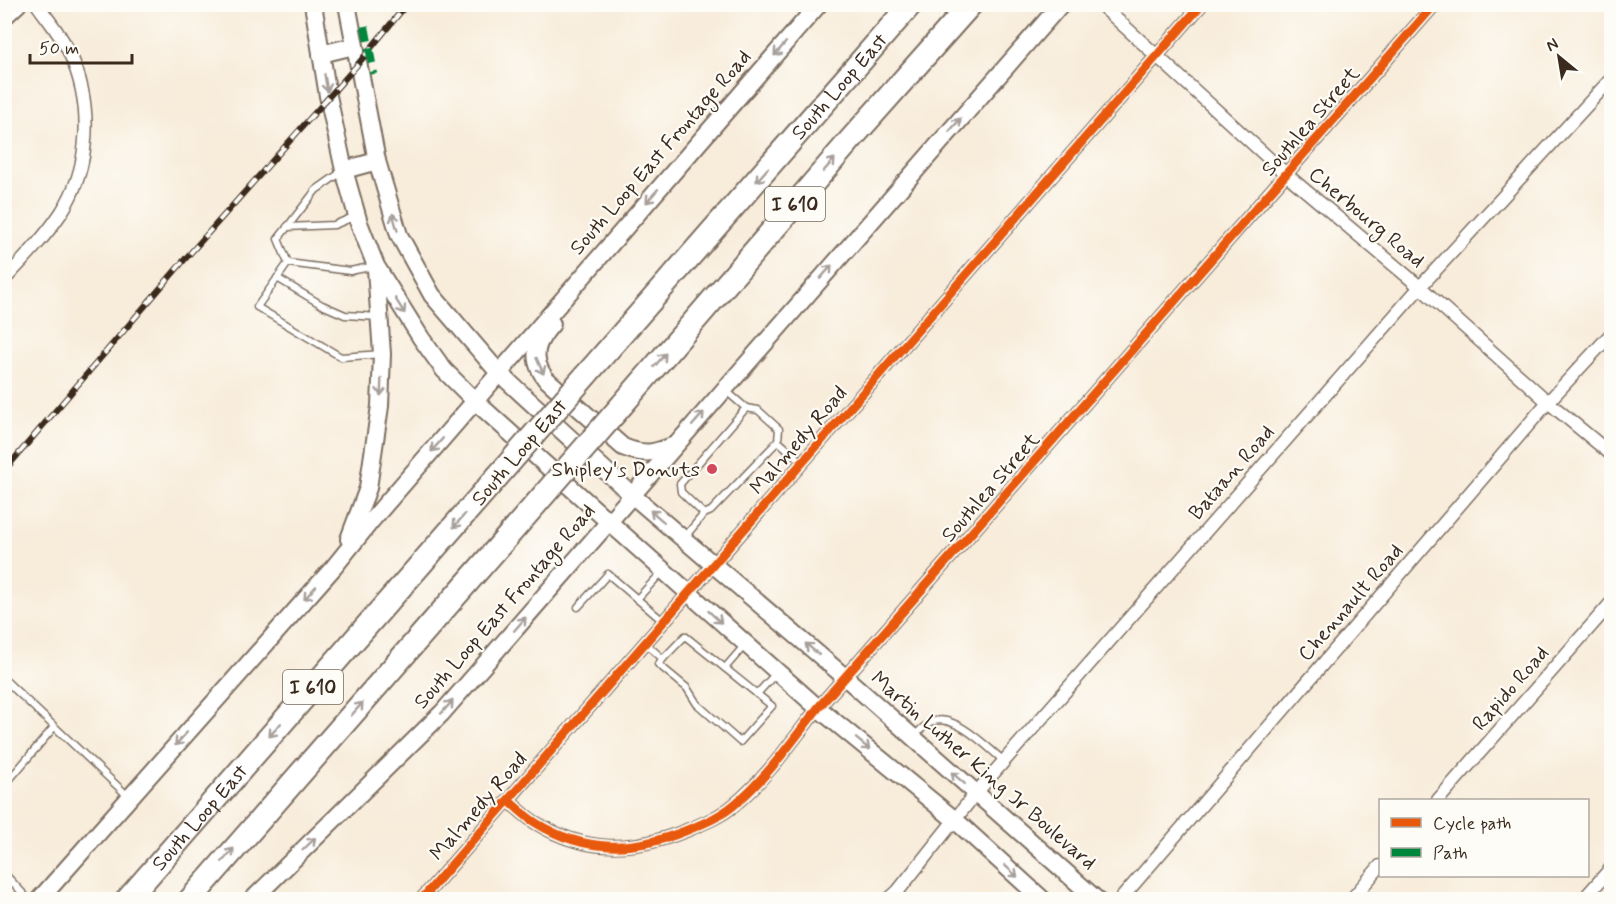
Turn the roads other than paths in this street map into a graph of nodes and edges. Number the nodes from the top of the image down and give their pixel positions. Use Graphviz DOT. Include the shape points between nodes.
graph roads {
  1 [pos="18,4"];
  2 [pos="37,4"];
  3 [pos="313,4"];
  4 [pos="347,4"];
  5 [pos="819,4"];
  6 [pos="911,4"];
  7 [pos="970,4"];
  8 [pos="1061,4"];
  9 [pos="1100,4"];
  10 [pos="1202,4"];
  11 [pos="1435,4"];
  12 [pos="4,17"];
  13 [pos="354,46"];
  14 [pos="321,54"];
  15 [pos="1156,57"];
  16 [pos="1611,78"];
  17 [pos="377,161"];
  18 [pos="344,170"];
  19 [pos="1287,175"];
  20 [pos="357,216"];
  21 [pos="634,217"];
  22 [pos="287,227"];
  23 [pos="288,263"];
  24 [pos="376,266"];
  25 [pos="278,278"];
  26 [pos="4,280"];
  27 [pos="1420,287"];
  28 [pos="380,317"];
  29 [pos="1611,333"];
  30 [pos="382,354"];
  31 [pos="499,373"];
  32 [pos="724,389"];
  33 [pos="475,400"];
  34 [pos="1548,402"];
  35 [pos="746,408"];
  36 [pos="778,441"];
  37 [pos="676,445"];
  38 [pos="1611,455"];
  39 [pos="802,462"];
  40 [pos="632,495"];
  41 [pos="704,514"];
  42 [pos="609,522"];
  43 [pos="683,539"];
  44 [pos="712,565"];
  45 [pos="334,567"];
  46 [pos="664,571"];
  47 [pos="689,593"];
  48 [pos="637,599"];
  49 [pos="1611,602"];
  50 [pos="578,607"];
  51 [pos="664,622"];
  52 [pos="645,643"];
  53 [pos="746,644"];
  54 [pos="663,659"];
  55 [pos="725,668"];
  56 [pos="777,672"];
  57 [pos="846,678"];
  58 [pos="4,679"];
  59 [pos="757,694"];
  60 [pos="818,708"];
  61 [pos="54,727"];
  62 [pos="913,737"];
  63 [pos="1004,761"];
  64 [pos="4,786"];
  65 [pos="976,793"];
  66 [pos="130,797"];
  67 [pos="1440,799"];
  68 [pos="507,800"];
  69 [pos="955,820"];
  70 [pos="1379,867"];
  71 [pos="1611,867"];
  72 [pos="4,873"];
  73 [pos="127,898"];
  74 [pos="29,900"];
  75 [pos="39,900"];
  76 [pos="190,900"];
  77 [pos="252,900"];
  78 [pos="421,900"];
  79 [pos="888,900"];
  80 [pos="1043,900"];
  81 [pos="1097,900"];
  82 [pos="1120,900"];
  83 [pos="1351,900"];
  84 [pos="1583,900"];
  1 -- 12 [label="main road"];
  2 -- 26 [label="street" via="70,53 79,79 86,128 83,158 74,189 61,212"];
  3 -- 14 [label="main road"];
  4 -- 13 [label="main road, Martin Luther King Jr Boulevard"];
  5 -- 21 [label="main road, South Loop East Frontage Road, one-way"];
  6 -- 73 [label="highway, South Loop East / I 610, one-way, bridge"];
  76 -- 7 [label="highway, South Loop East / I 610, one-way, bridge"];
  32 -- 8 [label="main road, South Loop East Frontage Road, one-way"];
  9 -- 15 [label="street, Cherbourg Road"];
  10 -- 15 [label="street, Malmedy Road"];
  11 -- 19 [label="street, Southlea Street"];
  13 -- 14 [label="main road"];
  13 -- 17 [label="main road, Martin Luther King Jr Boulevard"];
  14 -- 18 [label="main road, one-way"];
  15 -- 19 [label="street, Cherbourg Road"];
  15 -- 39 [label="street, Malmedy Road"];
  16 -- 27 [label="street, Bataan Road"];
  17 -- 18 [label="main road"];
  31 -- 17 [label="main road, Martin Luther King Jr Boulevard, one-way" via="432,296 399,235"];
  18 -- 20 [label="main road"];
  18 -- 22 [label="lane" via="316,190"];
  19 -- 27 [label="street, Cherbourg Road"];
  19 -- 57 [label="street, Southlea Street"];
  20 -- 22 [label="lane" via="334,225"];
  20 -- 24 [label="main road"];
  21 -- 31 [label="main road, South Loop East Frontage Road"];
  21 -- 37 [label="main road, one-way" via="621,244 544,332 535,355 545,378 624,447 638,453 654,453"];
  22 -- 23 [label="lane" via="278,239"];
  23 -- 24 [label="lane" via="350,271"];
  23 -- 25 [label="lane"];
  24 -- 28 [label="main road"];
  24 -- 33 [label="main road, one-way" via="444,370"];
  25 -- 28 [label="lane" via="345,315"];
  25 -- 30 [label="lane" via="257,307 341,357"];
  27 -- 34 [label="street, Cherbourg Road"];
  27 -- 63 [label="street, Bataan Road"];
  28 -- 30 [label="main road"];
  29 -- 34 [label="street, Chennault Road"];
  30 -- 45 [label="main road, one-way" via="380,406 368,488"];
  31 -- 33 [label="main road, South Loop East Frontage Road"];
  31 -- 40 [label="main road, Martin Luther King Jr Boulevard"];
  32 -- 35 [label="lane"];
  37 -- 32 [label="main road, South Loop East Frontage Road, one-way"];
  33 -- 42 [label="main road"];
  33 -- 45 [label="main road, South Loop East Frontage Road, one-way"];
  34 -- 38 [label="street, Cherbourg Road"];
  34 -- 82 [label="street, Chennault Road"];
  35 -- 36 [label="lane" via="758,410 779,429"];
  35 -- 41 [label="lane" via="680,484 681,492"];
  36 -- 39 [label="lane"];
  36 -- 41 [label="lane"];
  37 -- 40 [label="main road, South Loop East Frontage Road"];
  39 -- 44 [label="street, Malmedy Road"];
  40 -- 42 [label="main road, South Loop East Frontage Road"];
  43 -- 40 [label="main road, Martin Luther King Jr Boulevard, one-way"];
  41 -- 43 [label="lane"];
  42 -- 46 [label="main road"];
  77 -- 42 [label="main road, South Loop East Frontage Road, one-way" via="442,713"];
  43 -- 44 [label="main road, Martin Luther King Jr Boulevard"];
  44 -- 47 [label="street, Malmedy Road"];
  57 -- 44 [label="main road, Martin Luther King Jr Boulevard, one-way"];
  45 -- 66 [label="main road, South Loop East Frontage Road, one-way"];
  46 -- 47 [label="main road"];
  46 -- 48 [label="lane"];
  47 -- 51 [label="street, Malmedy Road"];
  47 -- 53 [label="main road, one-way"];
  48 -- 50 [label="lane" via="609,574"];
  48 -- 51 [label="lane"];
  49 -- 67 [label="street, Rapido Road"];
  51 -- 52 [label="street, Malmedy Road"];
  52 -- 54 [label="lane"];
  52 -- 68 [label="street, Malmedy Road"];
  53 -- 55 [label="lane"];
  53 -- 56 [label="main road"];
  54 -- 55 [label="lane" via="685,636"];
  54 -- 59 [label="lane" via="658,664 740,742 772,706"];
  55 -- 59 [label="lane"];
  56 -- 59 [label="lane"];
  56 -- 60 [label="main road"];
  57 -- 60 [label="street, Southlea Street"];
  57 -- 62 [label="main road, Martin Luther King Jr Boulevard"];
  58 -- 61 [label="lane"];
  60 -- 68 [label="street, Southlea Street" via="756,785 732,807 706,822 657,840 622,847 593,846 563,837"];
  60 -- 69 [label="main road, one-way"];
  61 -- 64 [label="lane"];
  61 -- 66 [label="lane"];
  62 -- 63 [label="lane" via="931,722 943,719 963,727"];
  65 -- 62 [label="main road, Martin Luther King Jr Boulevard, one-way"];
  63 -- 65 [label="street, Bataan Road"];
  65 -- 69 [label="street, Bataan Road"];
  65 -- 81 [label="main road, Martin Luther King Jr Boulevard"];
  66 -- 75 [label="main road, South Loop East Frontage Road"];
  68 -- 78 [label="street, Malmedy Road"];
  69 -- 79 [label="street, Bataan Road"];
  69 -- 80 [label="main road, one-way"];
  70 -- 83 [label="street"];
  71 -- 84 [label="street"];
  72 -- 74 [label="lane"];
}
